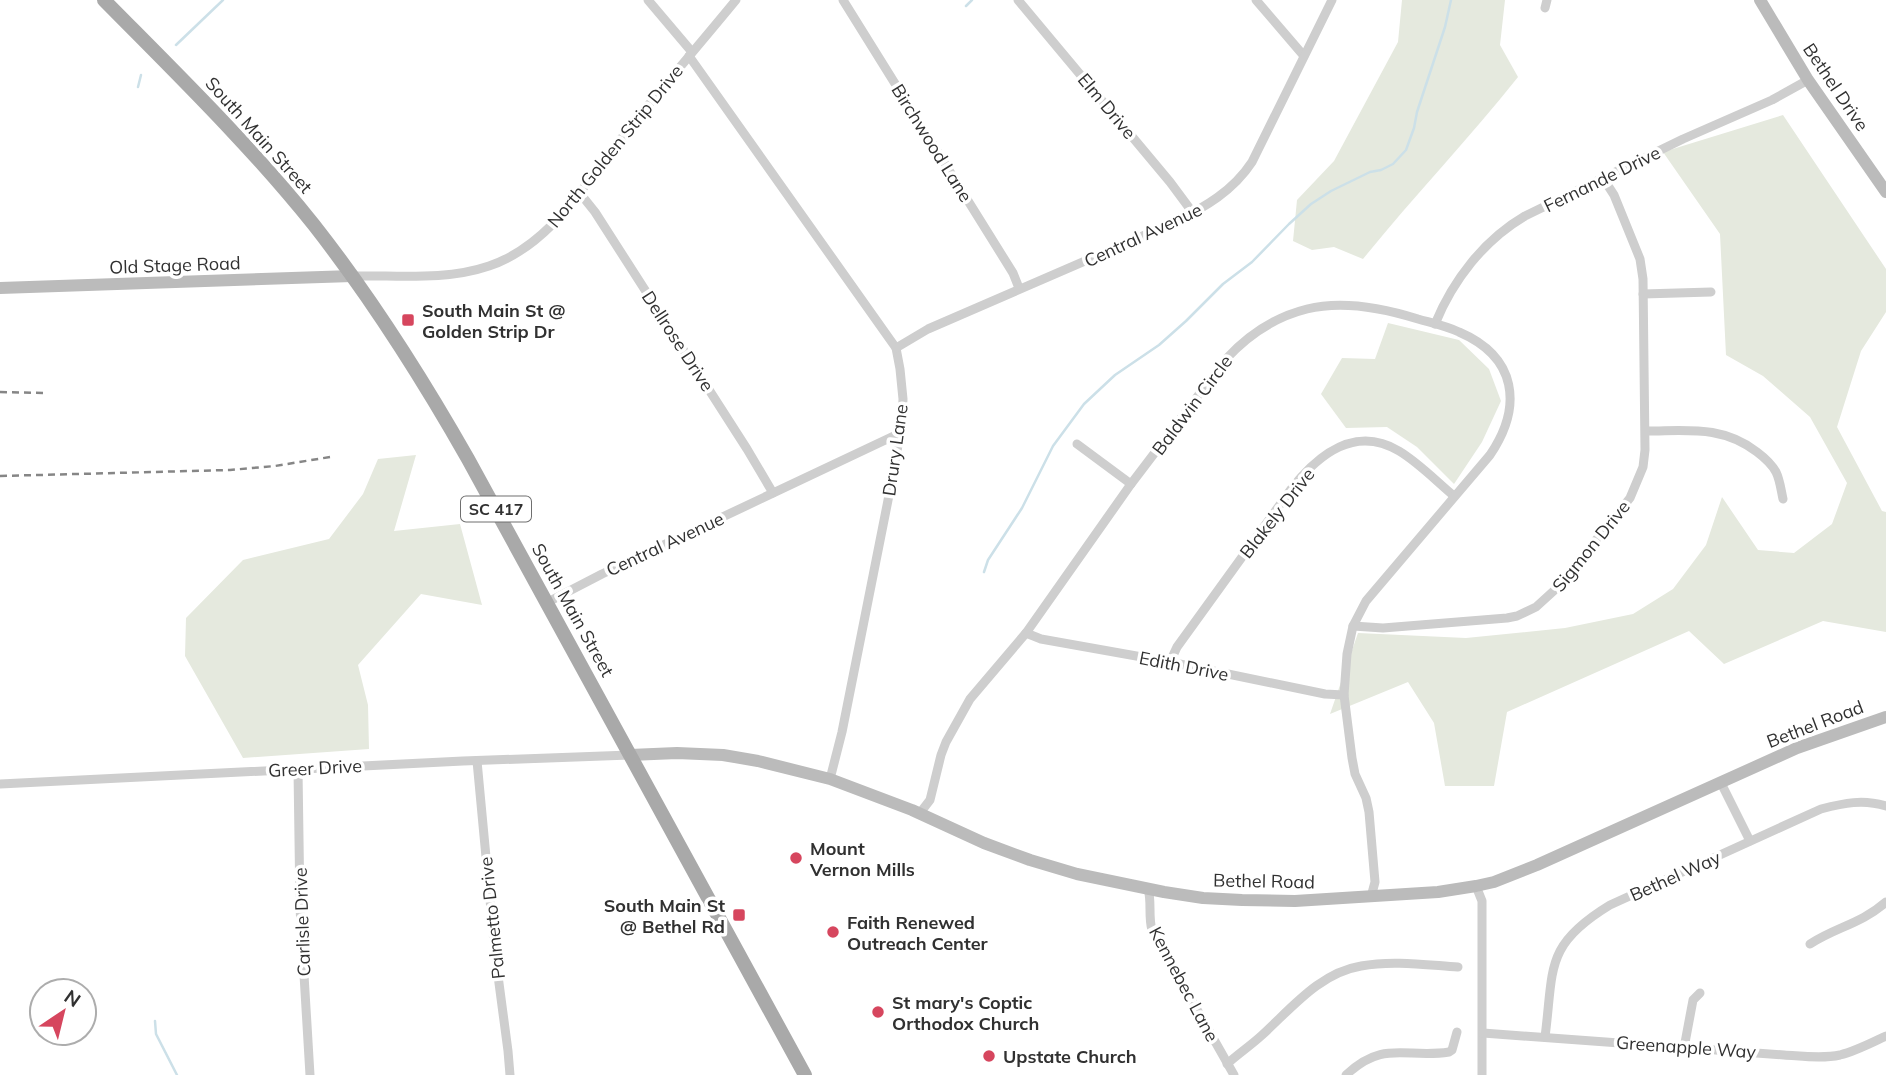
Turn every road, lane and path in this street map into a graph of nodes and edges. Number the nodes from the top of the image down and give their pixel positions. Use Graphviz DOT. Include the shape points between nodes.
graph roads {
  1 [pos="104,0"];
  2 [pos="648,0"];
  3 [pos="736,0"];
  4 [pos="843,0"];
  5 [pos="1018,0"];
  6 [pos="1256,0"];
  7 [pos="1332,0"];
  8 [pos="1760,0"];
  9 [pos="691,54"];
  10 [pos="1304,56"];
  11 [pos="1808,80"];
  12 [pos="1603,178"];
  13 [pos="579,192"];
  14 [pos="1886,192"];
  15 [pos="1193,213"];
  16 [pos="352,276"];
  17 [pos="0,288"];
  18 [pos="1019,288"];
  19 [pos="1712,292"];
  20 [pos="1643,294"];
  21 [pos="1435,324"];
  22 [pos="895,348"];
  23 [pos="1646,431"];
  24 [pos="898,434"];
  25 [pos="1077,444"];
  26 [pos="1131,484"];
  27 [pos="773,493"];
  28 [pos="1454,496"];
  29 [pos="1783,499"];
  30 [pos="548,602"];
  31 [pos="1353,626"];
  32 [pos="1026,633"];
  33 [pos="1170,662"];
  34 [pos="1344,695"];
  35 [pos="1886,717"];
  36 [pos="630,755"];
  37 [pos="477,761"];
  38 [pos="298,770"];
  39 [pos="830,779"];
  40 [pos="1721,783"];
  41 [pos="0,784"];
  42 [pos="1886,806"];
  43 [pos="920,813"];
  44 [pos="1750,841"];
  45 [pos="1476,886"];
  46 [pos="1148,889"];
  47 [pos="1371,897"];
  48 [pos="1886,902"];
  49 [pos="1810,944"];
  50 [pos="1458,967"];
  51 [pos="1700,993"];
  52 [pos="1457,1032"];
  53 [pos="1483,1033"];
  54 [pos="1886,1036"];
  55 [pos="1545,1037"];
  56 [pos="1684,1048"];
  57 [pos="1227,1063"];
  58 [pos="310,1075"];
  59 [pos="510,1075"];
  60 [pos="805,1075"];
  61 [pos="1234,1075"];
  62 [pos="1346,1075"];
  63 [pos="1482,1075"];
  1 -- 16 [label="main road, South Main Street / SC 417" via="266,168"];
  2 -- 9 [label="street, Drury Lane"];
  3 -- 9 [label="street, North Golden Strip Drive"];
  4 -- 18 [label="street, Birchwood Lane"];
  5 -- 15 [label="street, Elm Drive"];
  6 -- 10 [label="street"];
  7 -- 10 [label="street, Central Avenue"];
  8 -- 11 [label="street, Bethel Drive"];
  9 -- 13 [label="street, North Golden Strip Drive"];
  9 -- 22 [label="street, Drury Lane"];
  10 -- 15 [label="street, Central Avenue" via="1247,169 1222,195"];
  11 -- 12 [label="street, Fernande Drive"];
  11 -- 14 [label="street, Bethel Drive"];
  12 -- 20 [label="street, Sigmon Drive" via="1637,249"];
  12 -- 21 [label="street, Fernande Drive" via="1497,234 1466,271"];
  13 -- 16 [label="street, North Golden Strip Drive" via="538,238 490,265 451,274"];
  13 -- 27 [label="street, Dellrose Drive"];
  15 -- 18 [label="street, Central Avenue"];
  16 -- 17 [label="street, Old Stage Road"];
  16 -- 30 [label="main road, South Main Street / SC 417" via="439,407"];
  18 -- 22 [label="street, Central Avenue"];
  19 -- 20 [label="street"];
  20 -- 23 [label="street, Sigmon Drive"];
  21 -- 26 [label="street, Baldwin Circle" via="1387,310 1343,305 1309,308 1273,322 1226,359"];
  21 -- 28 [label="street, Baldwin Circle" via="1463,333 1486,349 1506,374 1511,397 1500,439"];
  22 -- 24 [label="street, Drury Lane" via="903,399"];
  23 -- 29 [label="street" via="1733,437 1769,461"];
  23 -- 31 [label="street, Sigmon Drive" via="1643,467 1630,499 1536,607 1492,620"];
  24 -- 27 [label="street, Central Avenue"];
  24 -- 39 [label="street, Drury Lane" via="881,541"];
  25 -- 26 [label="street"];
  26 -- 32 [label="street, Baldwin Circle"];
  27 -- 30 [label="street, Central Avenue"];
  28 -- 31 [label="street, Baldwin Circle" via="1366,601"];
  28 -- 33 [label="street, Blakely Drive" via="1387,445 1360,441 1330,451 1292,488"];
  30 -- 36 [label="main road, South Main Street / SC 417"];
  31 -- 34 [label="street, Baldwin Circle"];
  32 -- 33 [label="street, Edith Drive"];
  32 -- 43 [label="street, Baldwin Circle" via="970,699 946,743 930,800"];
  33 -- 34 [label="street, Edith Drive"];
  34 -- 47 [label="street, Baldwin Circle" via="1355,774 1369,812 1375,882"];
  35 -- 40 [label="street, Bethel Road" via="1797,748"];
  36 -- 37 [label="street, Greer Drive"];
  36 -- 39 [label="street, Bethel Road" via="723,755"];
  36 -- 60 [label="main road, South Main Street / SC 417"];
  37 -- 38 [label="street, Greer Drive"];
  37 -- 59 [label="street, Palmetto Drive"];
  38 -- 41 [label="street, Greer Drive"];
  38 -- 58 [label="street, Carlisle Drive"];
  39 -- 43 [label="street, Bethel Road"];
  40 -- 44 [label="street"];
  40 -- 45 [label="street, Bethel Road" via="1537,865"];
  42 -- 44 [label="street, Bethel Way" via="1842,803"];
  43 -- 46 [label="street, Bethel Road" via="1030,860"];
  44 -- 55 [label="street, Bethel Way" via="1610,905 1575,930 1553,968"];
  45 -- 47 [label="street, Bethel Road"];
  45 -- 53 [label="street" via="1482,901"];
  46 -- 47 [label="street, Bethel Road" via="1242,901"];
  46 -- 57 [label="street, Kennebec Lane" via="1152,930"];
  48 -- 49 [label="street" via="1866,918"];
  50 -- 57 [label="street" via="1373,964 1346,970 1305,994"];
  51 -- 56 [label="street" via="1693,1000"];
  52 -- 62 [label="street" via="1449,1052 1377,1054"];
  53 -- 55 [label="street, Greenapple Way"];
  53 -- 63 [label="street"];
  54 -- 56 [label="street, Greenapple Way" via="1830,1056"];
  55 -- 56 [label="street, Greenapple Way"];
  57 -- 61 [label="street, Kennebec Lane"];
}
